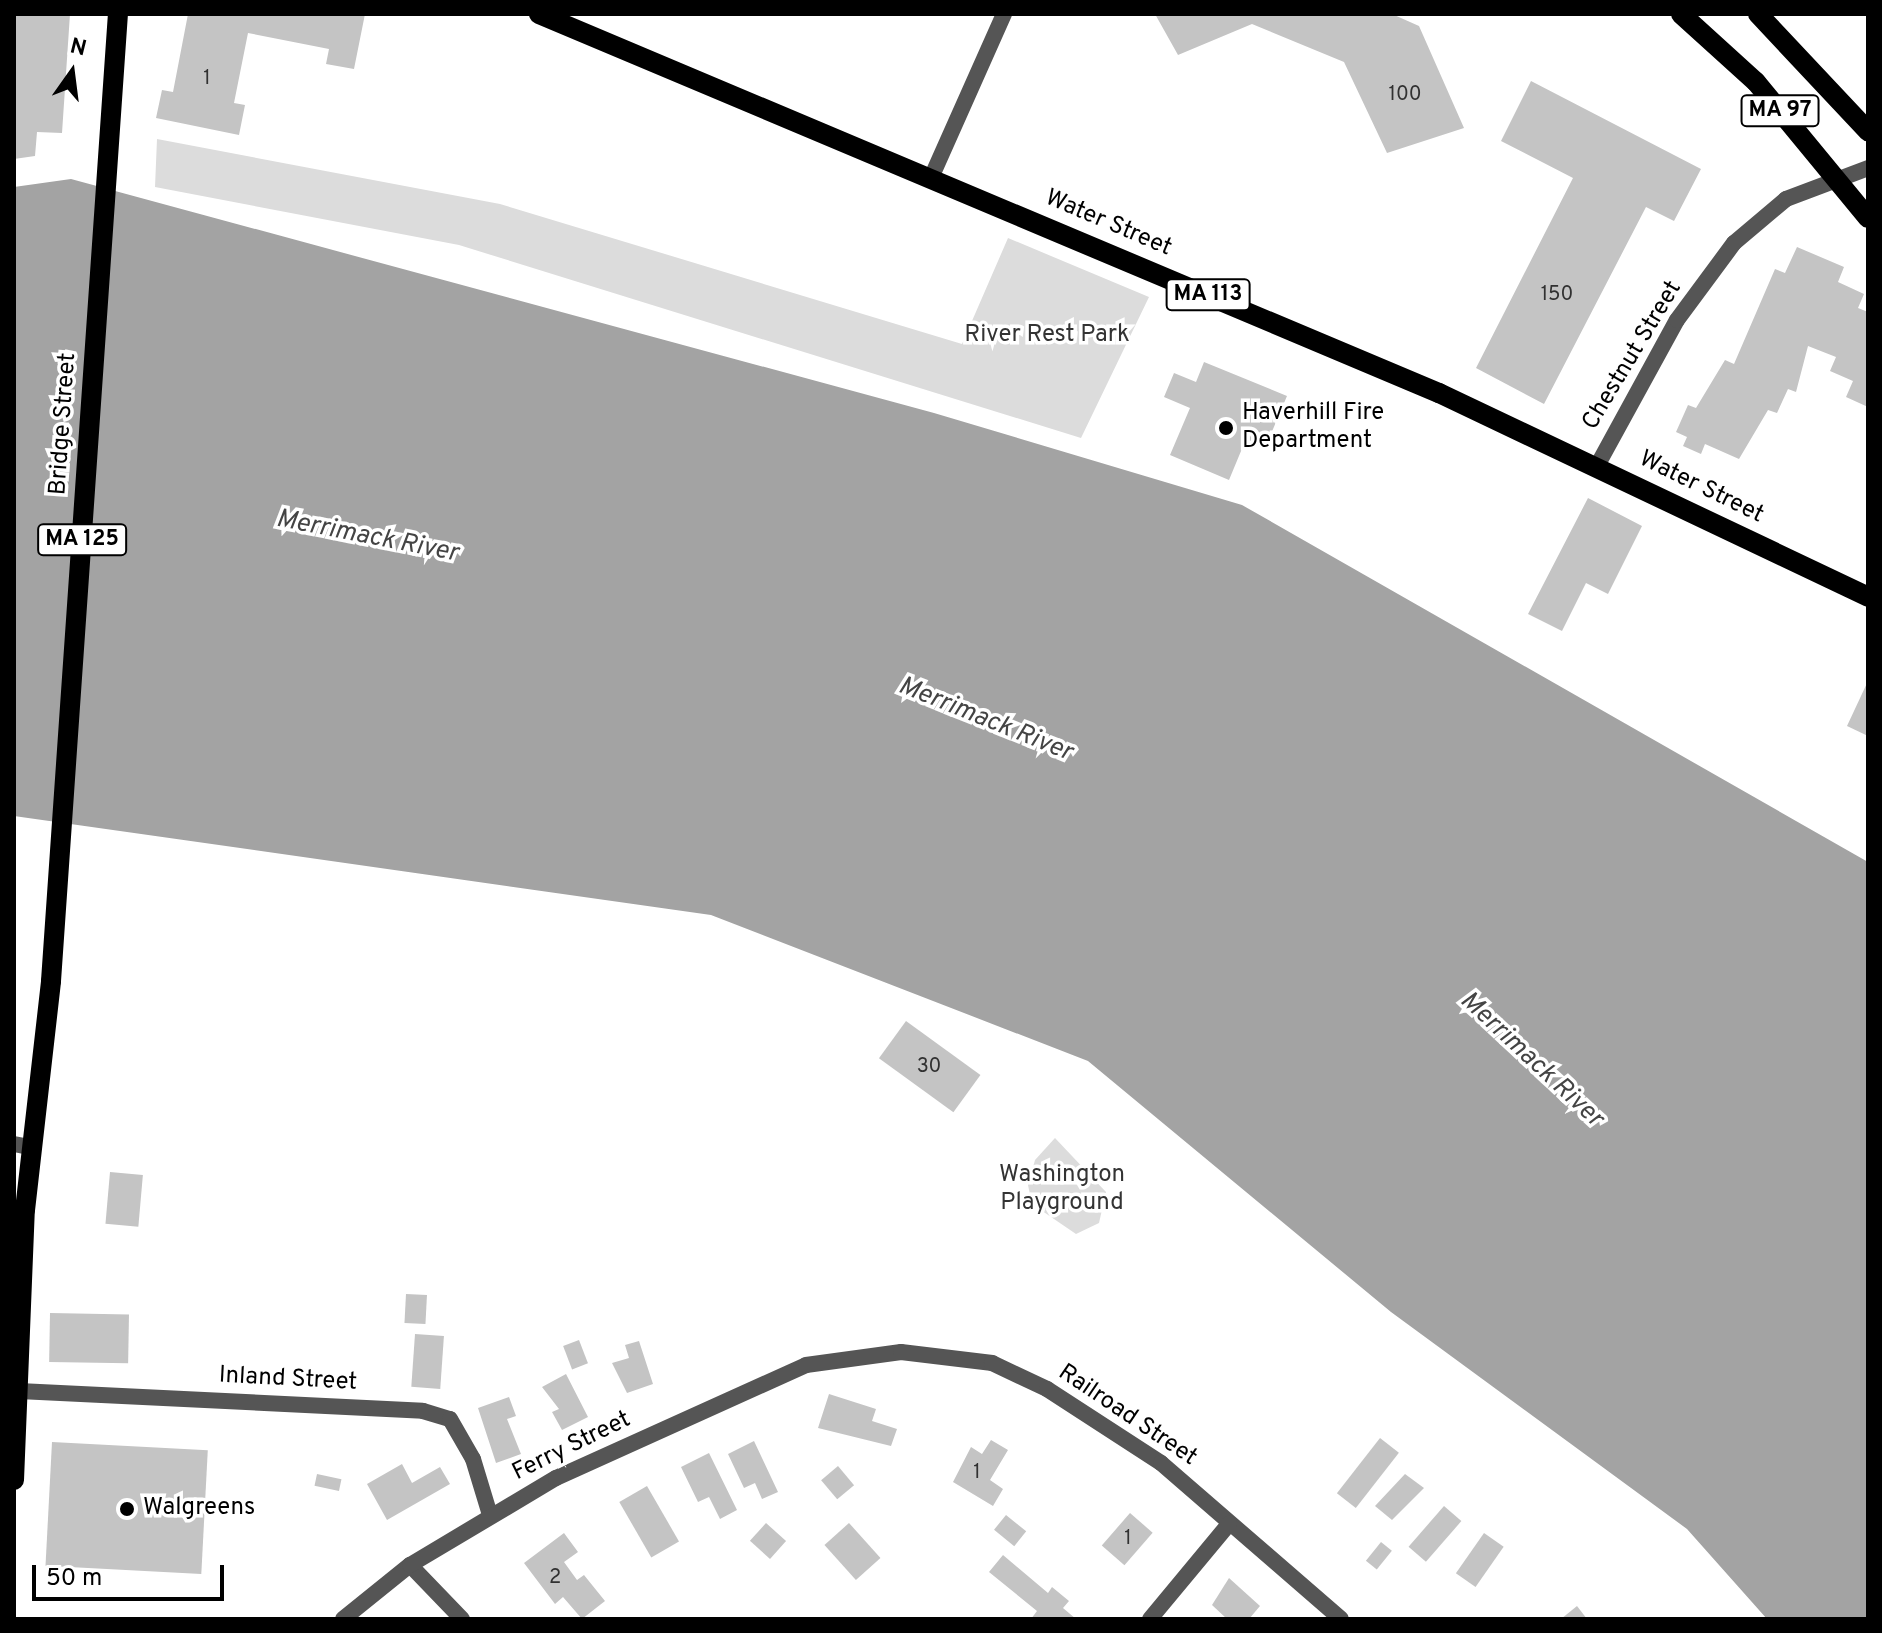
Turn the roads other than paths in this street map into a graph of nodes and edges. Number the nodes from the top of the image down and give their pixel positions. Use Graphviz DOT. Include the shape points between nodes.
graph roads {
  1 [pos="118,14"];
  2 [pos="539,14"];
  3 [pos="1004,14"];
  4 [pos="1681,14"];
  5 [pos="1758,14"];
  6 [pos="1868,131"];
  7 [pos="1868,168"];
  8 [pos="1835,176"];
  9 [pos="931,178"];
  10 [pos="1868,218"];
  11 [pos="1597,466"];
  12 [pos="1868,597"];
  13 [pos="22,1146"];
  14 [pos="843,1357"];
  15 [pos="19,1391"];
  16 [pos="14,1480"];
  17 [pos="490,1515"];
  18 [pos="1229,1524"];
  19 [pos="410,1565"];
  20 [pos="343,1619"];
  21 [pos="462,1619"];
  22 [pos="1150,1619"];
  23 [pos="1341,1619"];
  1 -- 13 [label="main road, Bridge Street / MA 125" via="51,981"];
  2 -- 9 [label="main road, Water Street / MA 113"];
  3 -- 9 [label="street"];
  4 -- 8 [label="main road, MA 97" via="1756,82"];
  5 -- 6 [label="main road, MA 97"];
  7 -- 8 [label="street, Chestnut Street"];
  8 -- 10 [label="main road, MA 97"];
  8 -- 11 [label="street, Chestnut Street" via="1786,199 1734,243 1677,320"];
  9 -- 11 [label="main road, Water Street / MA 113" via="1439,393"];
  11 -- 12 [label="main road, Water Street / MA 113"];
  13 -- 15 [label="main road, MA 125"];
  14 -- 17 [label="street, Ferry Street" via="731,1396"];
  14 -- 18 [label="street, Railroad Street" via="939,1353 992,1363 1047,1389 1161,1463"];
  15 -- 16 [label="main road, MA 125"];
  15 -- 17 [label="street, Inland Street" via="423,1411 450,1419 473,1459"];
  17 -- 19 [label="street, Ferry Street"];
  18 -- 22 [label="street"];
  18 -- 23 [label="street, Railroad Street"];
  19 -- 20 [label="street, Ferry Street"];
  19 -- 21 [label="street"];
}
